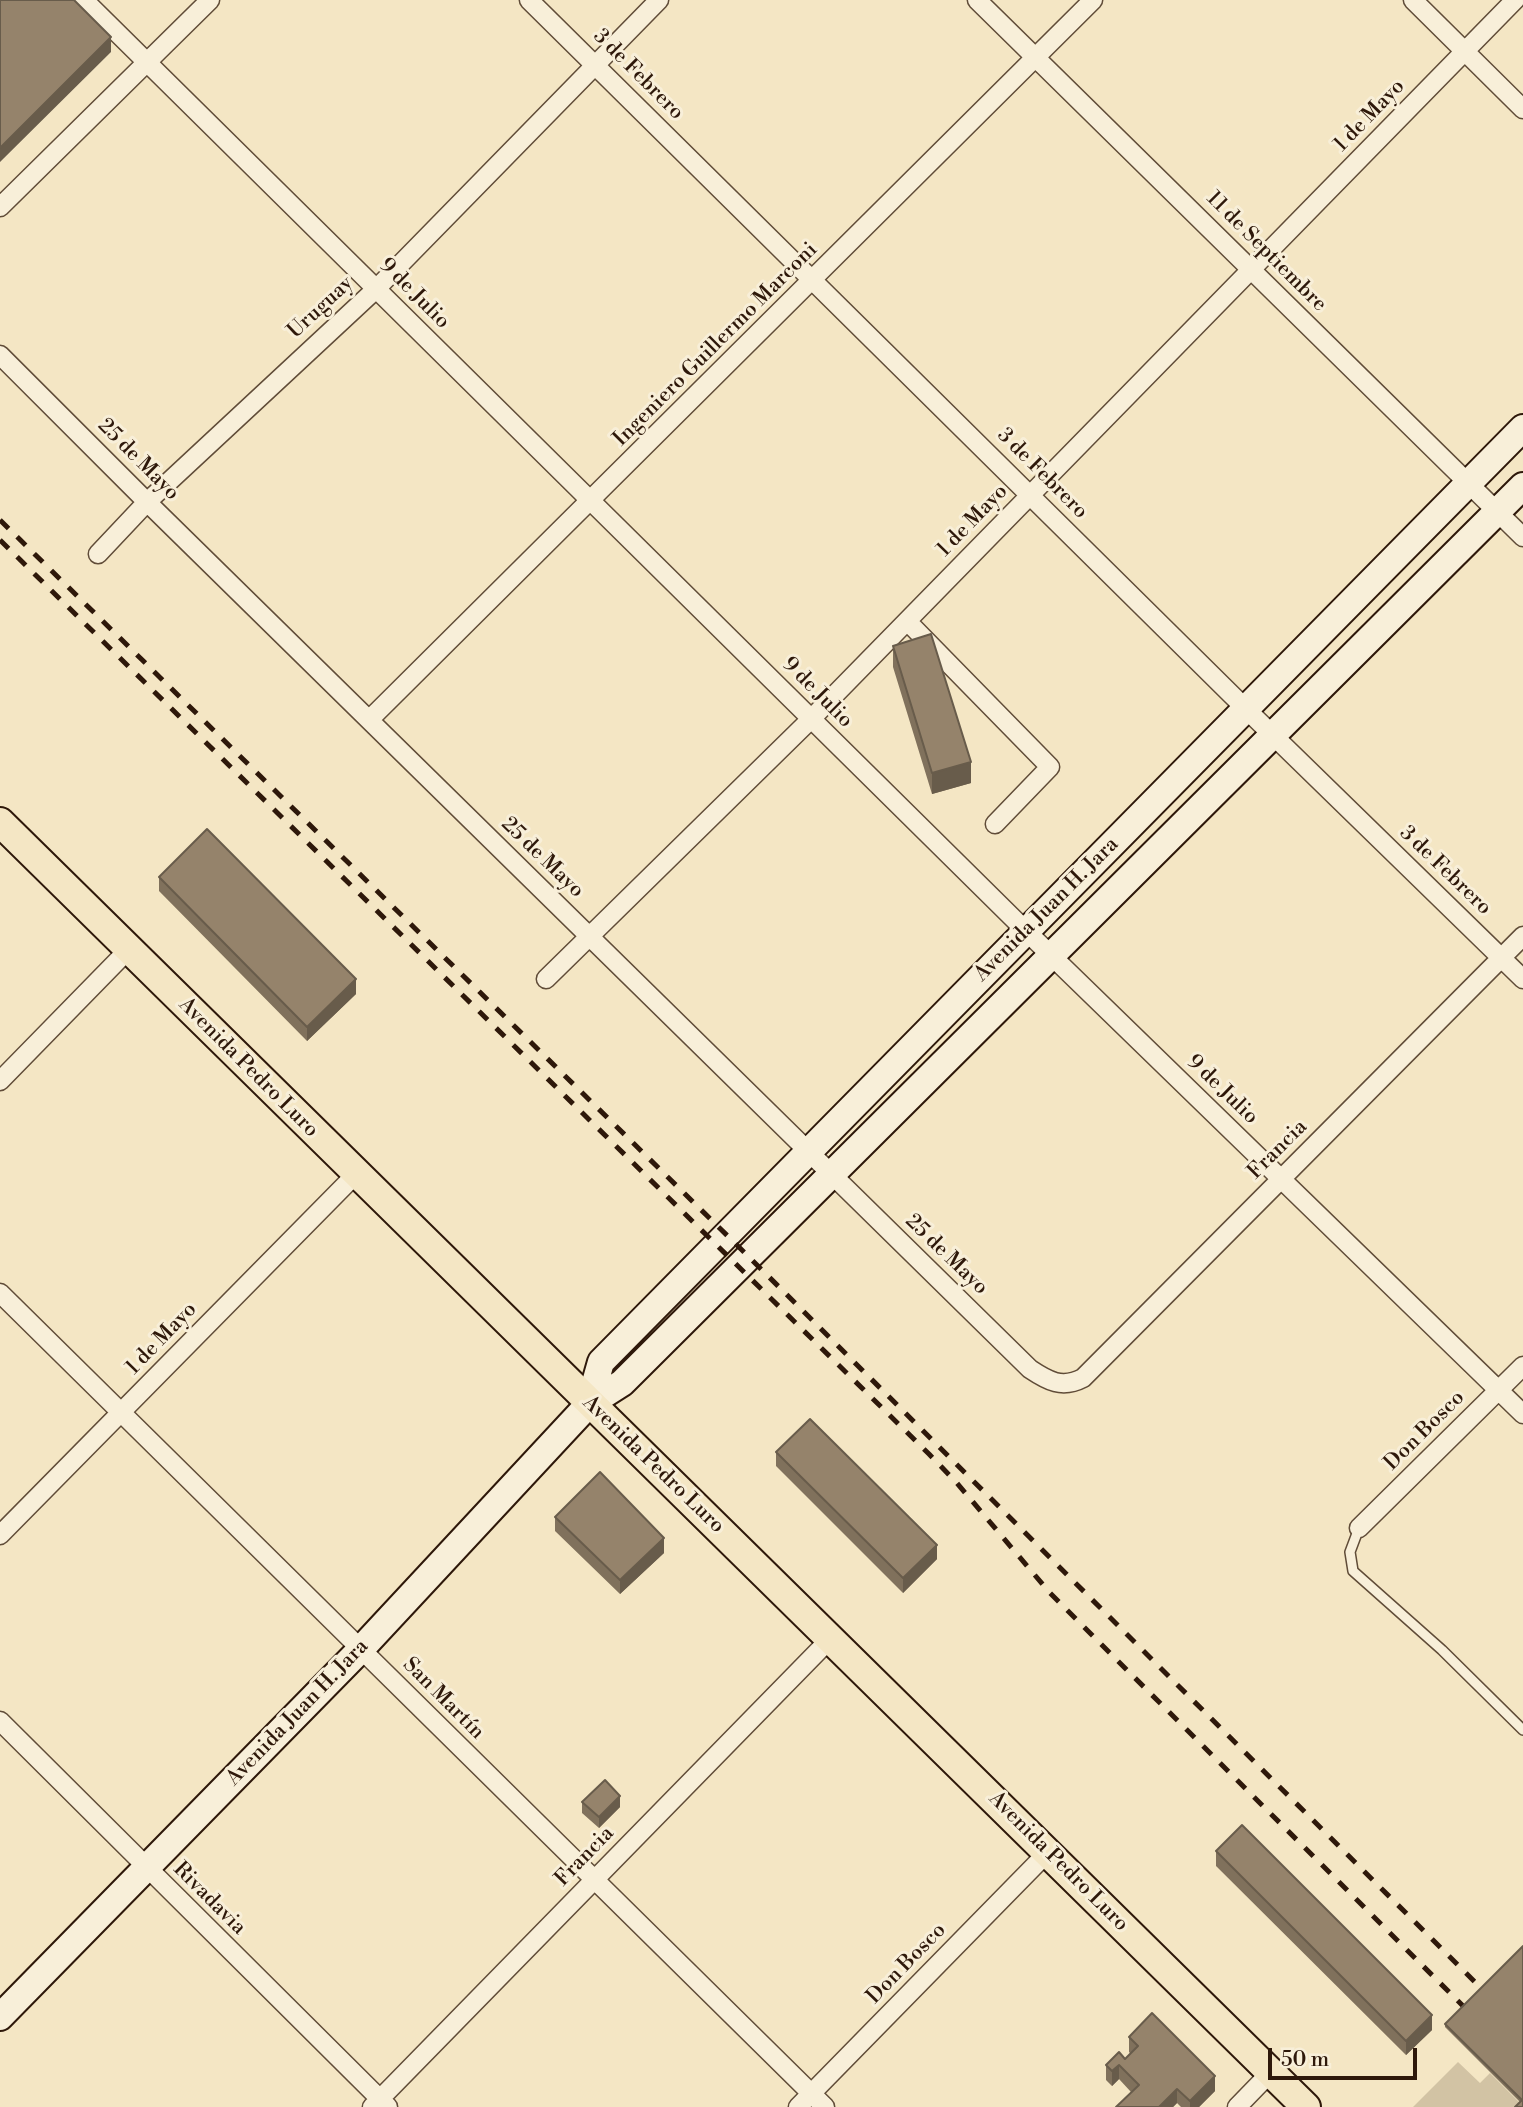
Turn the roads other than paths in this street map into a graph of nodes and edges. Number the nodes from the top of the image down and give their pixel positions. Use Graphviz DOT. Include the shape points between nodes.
graph roads {
  1 [pos="83,0"];
  2 [pos="210,0"];
  3 [pos="529,0"];
  4 [pos="659,0"];
  5 [pos="976,0"];
  6 [pos="1093,0"];
  7 [pos="1413,0"];
  8 [pos="1515,0"];
  9 [pos="1465,51"];
  10 [pos="1036,58"];
  11 [pos="147,62"];
  12 [pos="595,65"];
  13 [pos="1523,109"];
  14 [pos="0,207"];
  15 [pos="1252,269"];
  16 [pos="814,280"];
  17 [pos="376,289"];
  18 [pos="0,355"];
  19 [pos="1523,428"];
  20 [pos="1468,483"];
  21 [pos="1523,486"];
  22 [pos="1031,495"];
  23 [pos="592,501"];
  24 [pos="147,502"];
  25 [pos="1497,512"];
  26 [pos="1523,537"];
  27 [pos="98,554"];
  28 [pos="907,621"];
  29 [pos="1246,709"];
  30 [pos="811,719"];
  31 [pos="369,720"];
  32 [pos="1273,735"];
  33 [pos="0,822"];
  34 [pos="995,824"];
  35 [pos="1027,931"];
  36 [pos="1523,936"];
  37 [pos="589,937"];
  38 [pos="129,949"];
  39 [pos="1052,956"];
  40 [pos="1502,958"];
  41 [pos="546,979"];
  42 [pos="1523,979"];
  43 [pos="0,1080"];
  44 [pos="809,1151"];
  45 [pos="356,1174"];
  46 [pos="832,1175"];
  47 [pos="1281,1179"];
  48 [pos="0,1293"];
  49 [pos="1523,1366"];
  50 [pos="1059,1384"];
  51 [pos="1499,1390"];
  52 [pos="589,1404"];
  53 [pos="121,1412"];
  54 [pos="1523,1414"];
  55 [pos="1360,1528"];
  56 [pos="0,1535"];
  57 [pos="831,1638"];
  58 [pos="361,1649"];
  59 [pos="0,1721"];
  60 [pos="1523,1730"];
  61 [pos="1048,1852"];
  62 [pos="146,1869"];
  63 [pos="595,1880"];
  64 [pos="0,2017"];
  65 [pos="1271,2073"];
  66 [pos="811,2094"];
  67 [pos="380,2104"];
  68 [pos="798,2107"];
  69 [pos="825,2107"];
  70 [pos="1237,2107"];
  71 [pos="1307,2107"];
  1 -- 11 [label="street, 9 de Julio"];
  2 -- 11 [label="street"];
  3 -- 12 [label="street, 3 de Febrero"];
  4 -- 12 [label="street, Uruguay"];
  5 -- 10 [label="street, 11 de Septiembre"];
  6 -- 10 [label="street, Ingeniero Guillermo Marconi"];
  7 -- 9 [label="street"];
  8 -- 9 [label="street, 1 de Mayo"];
  9 -- 13 [label="street"];
  9 -- 15 [label="street, 1 de Mayo"];
  10 -- 15 [label="street, 11 de Septiembre"];
  10 -- 16 [label="street, Ingeniero Guillermo Marconi"];
  11 -- 14 [label="street"];
  11 -- 17 [label="street, 9 de Julio"];
  12 -- 16 [label="street, 3 de Febrero"];
  12 -- 17 [label="street, Uruguay"];
  15 -- 20 [label="street, 11 de Septiembre"];
  15 -- 22 [label="street, 1 de Mayo"];
  16 -- 22 [label="street, 3 de Febrero"];
  16 -- 23 [label="street, Ingeniero Guillermo Marconi"];
  17 -- 23 [label="street, 9 de Julio"];
  17 -- 24 [label="street, Uruguay"];
  18 -- 24 [label="street, 25 de Mayo"];
  19 -- 20 [label="main road, Avenida Juan H. Jara"];
  20 -- 25 [label="street, 11 de Septiembre"];
  20 -- 29 [label="main road, Avenida Juan H. Jara"];
  21 -- 25 [label="main road, Avenida Juan H. Jara"];
  22 -- 28 [label="street, 1 de Mayo"];
  22 -- 29 [label="street, 3 de Febrero"];
  23 -- 30 [label="street, 9 de Julio"];
  23 -- 31 [label="street, Ingeniero Guillermo Marconi"];
  24 -- 27 [label="street, Uruguay"];
  24 -- 31 [label="street, 25 de Mayo"];
  25 -- 26 [label="street, 11 de Septiembre"];
  25 -- 32 [label="main road, Avenida Juan H. Jara"];
  28 -- 30 [label="street, 1 de Mayo"];
  28 -- 34 [label="street" via="1050,767"];
  29 -- 32 [label="street, 3 de Febrero"];
  29 -- 35 [label="main road, Avenida Juan H. Jara"];
  30 -- 35 [label="street, 9 de Julio"];
  30 -- 37 [label="street, 1 de Mayo"];
  31 -- 37 [label="street, 25 de Mayo"];
  32 -- 39 [label="main road, Avenida Juan H. Jara"];
  32 -- 40 [label="street, 3 de Febrero"];
  33 -- 38 [label="main road, Avenida Pedro Luro"];
  35 -- 39 [label="street, 9 de Julio"];
  35 -- 44 [label="main road, Avenida Juan H. Jara"];
  36 -- 40 [label="street, Francia"];
  37 -- 41 [label="street, 1 de Mayo"];
  37 -- 44 [label="street, 25 de Mayo"];
  38 -- 43 [label="street"];
  38 -- 45 [label="main road, Avenida Pedro Luro"];
  39 -- 46 [label="main road, Avenida Juan H. Jara"];
  39 -- 47 [label="street, 9 de Julio"];
  40 -- 42 [label="street, 3 de Febrero"];
  40 -- 47 [label="street, Francia"];
  44 -- 46 [label="street, 25 de Mayo"];
  44 -- 52 [label="main road, Avenida Juan H. Jara" via="601,1363"];
  45 -- 52 [label="main road, Avenida Pedro Luro"];
  45 -- 53 [label="street, 1 de Mayo"];
  46 -- 50 [label="street, 25 de Mayo" via="1030,1369"];
  46 -- 52 [label="main road, Avenida Juan H. Jara" via="622,1383"];
  47 -- 50 [label="street, Francia" via="1083,1378"];
  47 -- 51 [label="street, 9 de Julio"];
  48 -- 53 [label="street, San Martín"];
  49 -- 51 [label="street, Don Bosco"];
  51 -- 54 [label="street, 9 de Julio"];
  51 -- 55 [label="street, Don Bosco"];
  52 -- 57 [label="main road, Avenida Pedro Luro"];
  52 -- 58 [label="main road, Avenida Juan H. Jara"];
  53 -- 56 [label="street, 1 de Mayo"];
  53 -- 58 [label="street, San Martín"];
  55 -- 60 [label="lane" via="1350,1552 1353,1571"];
  57 -- 61 [label="main road, Avenida Pedro Luro"];
  57 -- 63 [label="street, Francia"];
  58 -- 62 [label="main road, Avenida Juan H. Jara"];
  58 -- 63 [label="street, San Martín"];
  59 -- 62 [label="street, Rivadavia"];
  61 -- 65 [label="main road, Avenida Pedro Luro"];
  61 -- 66 [label="street, Don Bosco"];
  62 -- 64 [label="main road, Avenida Juan H. Jara"];
  62 -- 67 [label="street, Rivadavia"];
  63 -- 66 [label="street, San Martín"];
  63 -- 67 [label="street, Francia"];
  65 -- 70 [label="street"];
  65 -- 71 [label="main road, Avenida Pedro Luro"];
  66 -- 68 [label="street, Don Bosco"];
  66 -- 69 [label="street, San Martín"];
}
